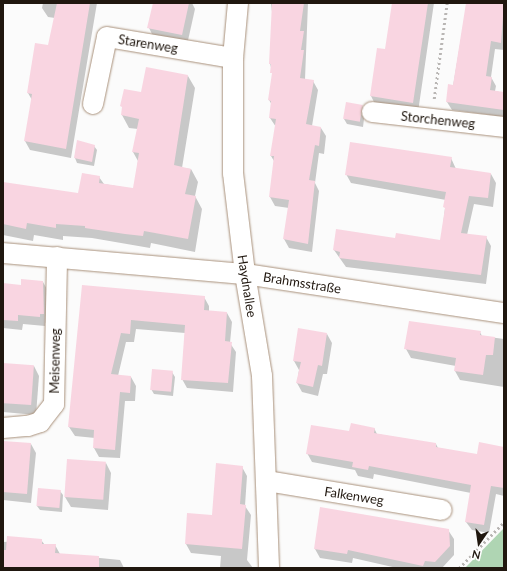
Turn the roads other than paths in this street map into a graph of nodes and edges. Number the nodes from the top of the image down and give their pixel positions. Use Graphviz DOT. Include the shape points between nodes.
graph roads {
  1 [pos="238,3"];
  2 [pos="233,58"];
  3 [pos="93,104"];
  4 [pos="372,112"];
  5 [pos="504,127"];
  6 [pos="3,252"];
  7 [pos="57,257"];
  8 [pos="245,274"];
  9 [pos="504,313"];
  10 [pos="3,428"];
  11 [pos="267,481"];
  12 [pos="442,510"];
  13 [pos="269,568"];
  1 -- 2 [label="street, Haydnallee"];
  2 -- 3 [label="street, Starenweg" via="107,37"];
  2 -- 8 [label="street, Haydnallee" via="233,173"];
  4 -- 5 [label="street, Storchenweg"];
  6 -- 7 [label="street, Brahmsstraße"];
  7 -- 8 [label="street, Brahmsstraße"];
  7 -- 10 [label="street, Meisenweg" via="54,404 40,422 28,426"];
  8 -- 9 [label="street, Brahmsstraße"];
  8 -- 11 [label="street, Haydnallee" via="262,376"];
  11 -- 12 [label="street, Falkenweg"];
  11 -- 13 [label="street, Haydnallee"];
}
